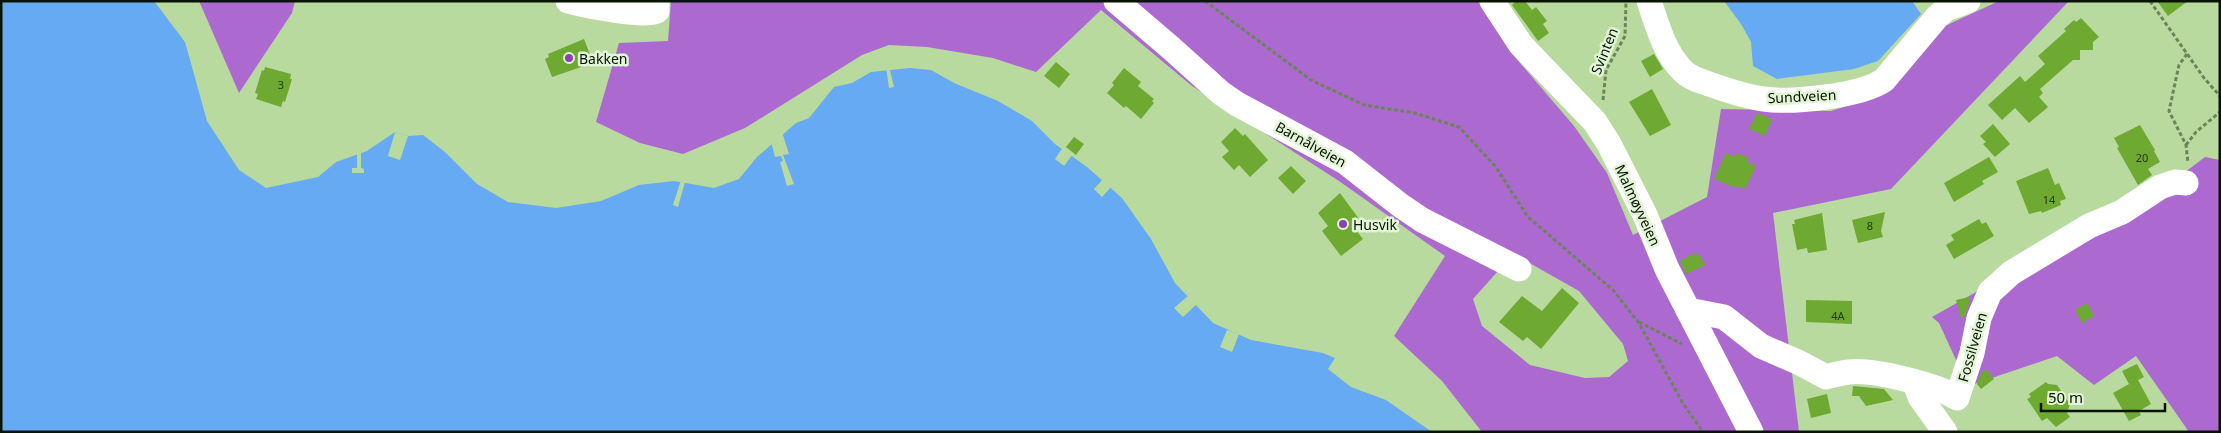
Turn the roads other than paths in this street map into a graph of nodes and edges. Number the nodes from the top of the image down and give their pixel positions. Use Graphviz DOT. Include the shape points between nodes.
graph roads {
  1 [pos="568,1"];
  2 [pos="657,1"];
  3 [pos="1116,1"];
  4 [pos="1492,1"];
  5 [pos="1648,1"];
  6 [pos="1968,1"];
  7 [pos="2186,184"];
  8 [pos="1519,269"];
  9 [pos="1688,310"];
  10 [pos="1915,383"];
  11 [pos="1751,432"];
  12 [pos="1945,432"];
  1 -- 2 [label="street" via="650,14 657,10"];
  3 -- 8 [label="street, Barnålveien" via="1237,104 1345,162 1422,220"];
  4 -- 9 [label="street, Malmøyveien" via="1522,46 1595,122 1606,138"];
  5 -- 6 [label="street, Sundveien" via="1670,54 1686,74 1729,91 1765,100 1834,96 1874,87 1884,80 1946,9"];
  7 -- 10 [label="street, Fossilveien" via="2175,182 2160,187 2122,212 2089,226 2011,273 1990,292 1979,318 1972,353 1957,398"];
  9 -- 10 [label="street, Fossilveien" via="1724,317 1761,346 1826,377 1865,372"];
  9 -- 11 [label="street, Malmøyveien"];
  10 -- 12 [label="street" via="1920,397"];
}
